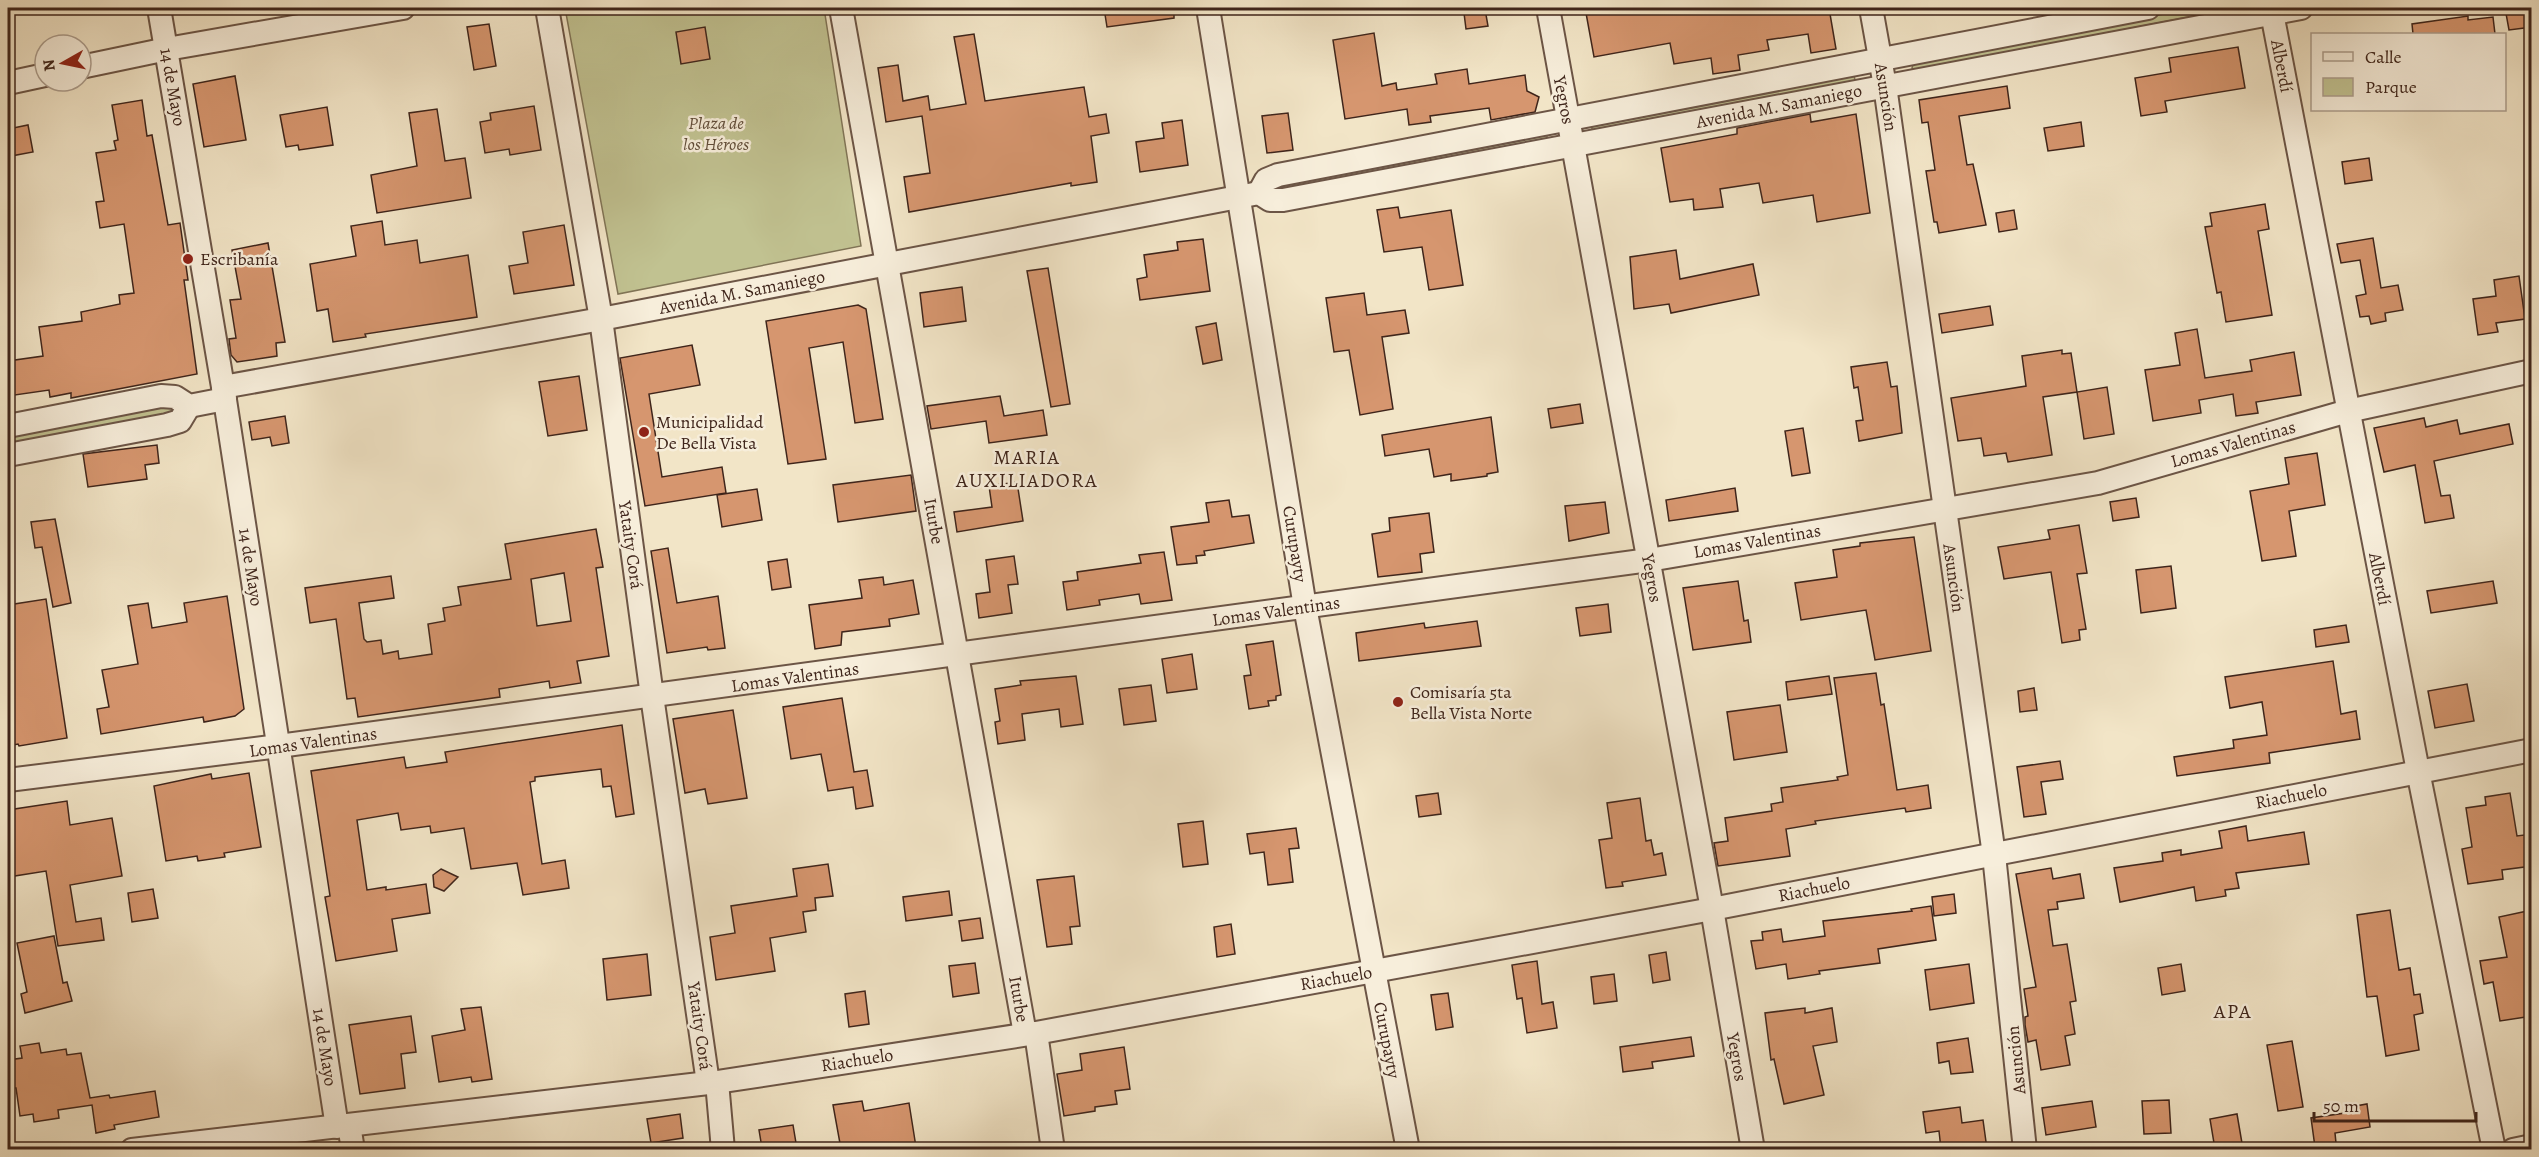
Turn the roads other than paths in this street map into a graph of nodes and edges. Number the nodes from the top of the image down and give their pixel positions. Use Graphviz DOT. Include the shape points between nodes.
graph roads {
  1 [pos="159,8"];
  2 [pos="403,8"];
  3 [pos="547,8"];
  4 [pos="841,8"];
  5 [pos="1208,8"];
  6 [pos="1548,8"];
  7 [pos="1871,8"];
  8 [pos="2148,8"];
  9 [pos="2301,8"];
  10 [pos="2271,10"];
  11 [pos="167,49"];
  12 [pos="1880,59"];
  13 [pos="93,64"];
  14 [pos="33,78"];
  15 [pos="8,83"];
  16 [pos="1885,86"];
  17 [pos="1568,119"];
  18 [pos="1573,145"];
  19 [pos="1250,196"];
  20 [pos="888,264"];
  21 [pos="601,319"];
  22 [pos="2532,371"];
  23 [pos="224,393"];
  24 [pos="189,406"];
  25 [pos="2348,411"];
  26 [pos="8,426"];
  27 [pos="8,455"];
  28 [pos="1944,509"];
  29 [pos="1649,560"];
  30 [pos="1305,607"];
  31 [pos="957,655"];
  32 [pos="652,696"];
  33 [pos="279,746"];
  34 [pos="2532,750"];
  35 [pos="2418,771"];
  36 [pos="8,780"];
  37 [pos="1994,855"];
  38 [pos="1712,909"];
  39 [pos="1374,971"];
  40 [pos="1031,1034"];
  41 [pos="712,1082"];
  42 [pos="343,1126"];
  43 [pos="2532,1146"];
  44 [pos="132,1149"];
  45 [pos="353,1149"];
  46 [pos="723,1149"];
  47 [pos="1053,1149"];
  48 [pos="1408,1149"];
  49 [pos="1753,1149"];
  50 [pos="2025,1149"];
  51 [pos="2494,1149"];
  52 [pos="2513,1149"];
  1 -- 11 [label="street, 14 de Mayo"];
  2 -- 11 [label="street"];
  3 -- 21 [label="street, Yataity Corá"];
  4 -- 20 [label="street, Iturbe"];
  5 -- 19 [label="street, Curupayty"];
  6 -- 17 [label="street, Yegros"];
  7 -- 12 [label="street, Asunción"];
  8 -- 12 [label="street, Avenida M. Samaniego"];
  9 -- 10 [label="street, Avenida M. Samaniego"];
  10 -- 16 [label="street, Avenida M. Samaniego"];
  10 -- 25 [label="street, Alberdí"];
  11 -- 13 [label="street"];
  11 -- 23 [label="street, 14 de Mayo"];
  12 -- 16 [label="street, Asunción"];
  12 -- 17 [label="street, Avenida M. Samaniego"];
  14 -- 15 [label="street"];
  16 -- 18 [label="street, Avenida M. Samaniego"];
  16 -- 28 [label="street, Asunción"];
  17 -- 18 [label="street, Yegros"];
  17 -- 19 [label="street, Avenida M. Samaniego" via="1278,174"];
  18 -- 19 [label="street, Avenida M. Samaniego" via="1283,200"];
  18 -- 29 [label="street, Yegros"];
  19 -- 20 [label="street, Avenida M. Samaniego"];
  19 -- 30 [label="street, Curupayty"];
  20 -- 21 [label="street, Avenida M. Samaniego"];
  20 -- 31 [label="street, Iturbe"];
  21 -- 23 [label="street, Avenida M. Samaniego"];
  21 -- 32 [label="street, Yataity Corá"];
  22 -- 25 [label="street, Lomas Valentinas"];
  23 -- 24 [label="street, Avenida M. Samaniego"];
  23 -- 33 [label="street, 14 de Mayo"];
  24 -- 26 [label="street" via="175,397 161,396"];
  24 -- 27 [label="street" via="180,421 167,425"];
  25 -- 28 [label="street, Lomas Valentinas" via="2098,483"];
  25 -- 35 [label="street, Alberdí"];
  28 -- 29 [label="street, Lomas Valentinas"];
  28 -- 37 [label="street, Asunción"];
  29 -- 30 [label="street, Lomas Valentinas"];
  29 -- 38 [label="street, Yegros"];
  30 -- 31 [label="street, Lomas Valentinas"];
  30 -- 39 [label="street, Curupayty"];
  31 -- 32 [label="street, Lomas Valentinas"];
  31 -- 40 [label="street, Iturbe"];
  32 -- 33 [label="street, Lomas Valentinas"];
  32 -- 41 [label="street, Yataity Corá"];
  33 -- 36 [label="street, Lomas Valentinas"];
  33 -- 42 [label="street, 14 de Mayo"];
  34 -- 35 [label="street, Riachuelo"];
  35 -- 37 [label="street, Riachuelo"];
  35 -- 51 [label="street, Alberdí"];
  37 -- 38 [label="street, Riachuelo"];
  37 -- 50 [label="street, Asunción"];
  38 -- 39 [label="street, Riachuelo"];
  38 -- 49 [label="street, Yegros"];
  39 -- 40 [label="street, Riachuelo"];
  39 -- 48 [label="street, Curupayty"];
  40 -- 41 [label="street, Riachuelo"];
  40 -- 47 [label="street, Iturbe"];
  41 -- 42 [label="street, Riachuelo"];
  41 -- 46 [label="street, Yataity Corá"];
  42 -- 44 [label="street, Riachuelo"];
  42 -- 45 [label="street, 14 de Mayo"];
  43 -- 52 [label="street"];
}
